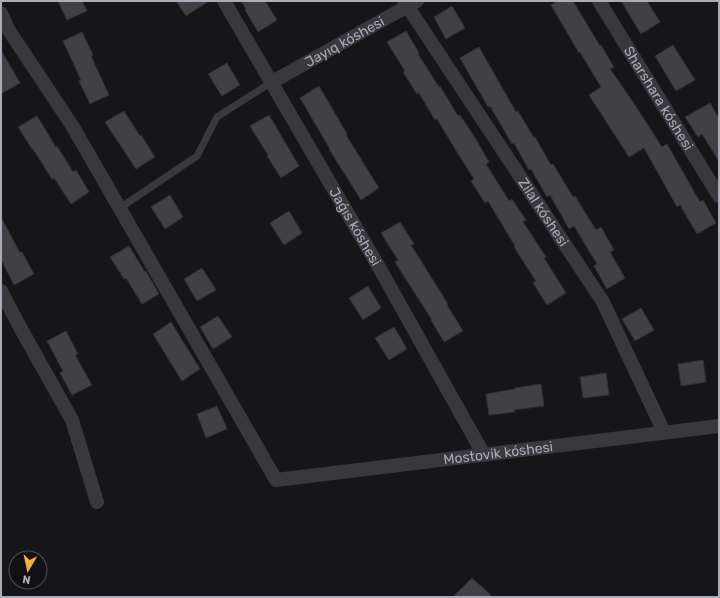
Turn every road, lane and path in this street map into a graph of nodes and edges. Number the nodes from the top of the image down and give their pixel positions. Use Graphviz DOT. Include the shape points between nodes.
graph roads {
  1 [pos="224,1"];
  2 [pos="599,1"];
  3 [pos="410,3"];
  4 [pos="1,12"];
  5 [pos="272,82"];
  6 [pos="719,196"];
  7 [pos="120,208"];
  8 [pos="1,291"];
  9 [pos="719,426"];
  10 [pos="664,432"];
  11 [pos="484,454"];
  12 [pos="97,502"];
  1 -- 5 [label="street, Jaǵıs kóshesi"];
  2 -- 6 [label="street, Sharshara kóshesi"];
  3 -- 5 [label="street, Jayıq kóshesi"];
  3 -- 10 [label="street, Zilal kóshesi" via="603,302"];
  4 -- 7 [label="street" via="8,29 73,127"];
  5 -- 7 [label="lane" via="217,117 197,156"];
  5 -- 11 [label="street, Jaǵıs kóshesi"];
  7 -- 11 [label="street, Mostovik kóshesi" via="276,480"];
  8 -- 12 [label="street" via="72,420"];
  9 -- 10 [label="street, Mostovik kóshesi"];
  10 -- 11 [label="street, Mostovik kóshesi"];
}
